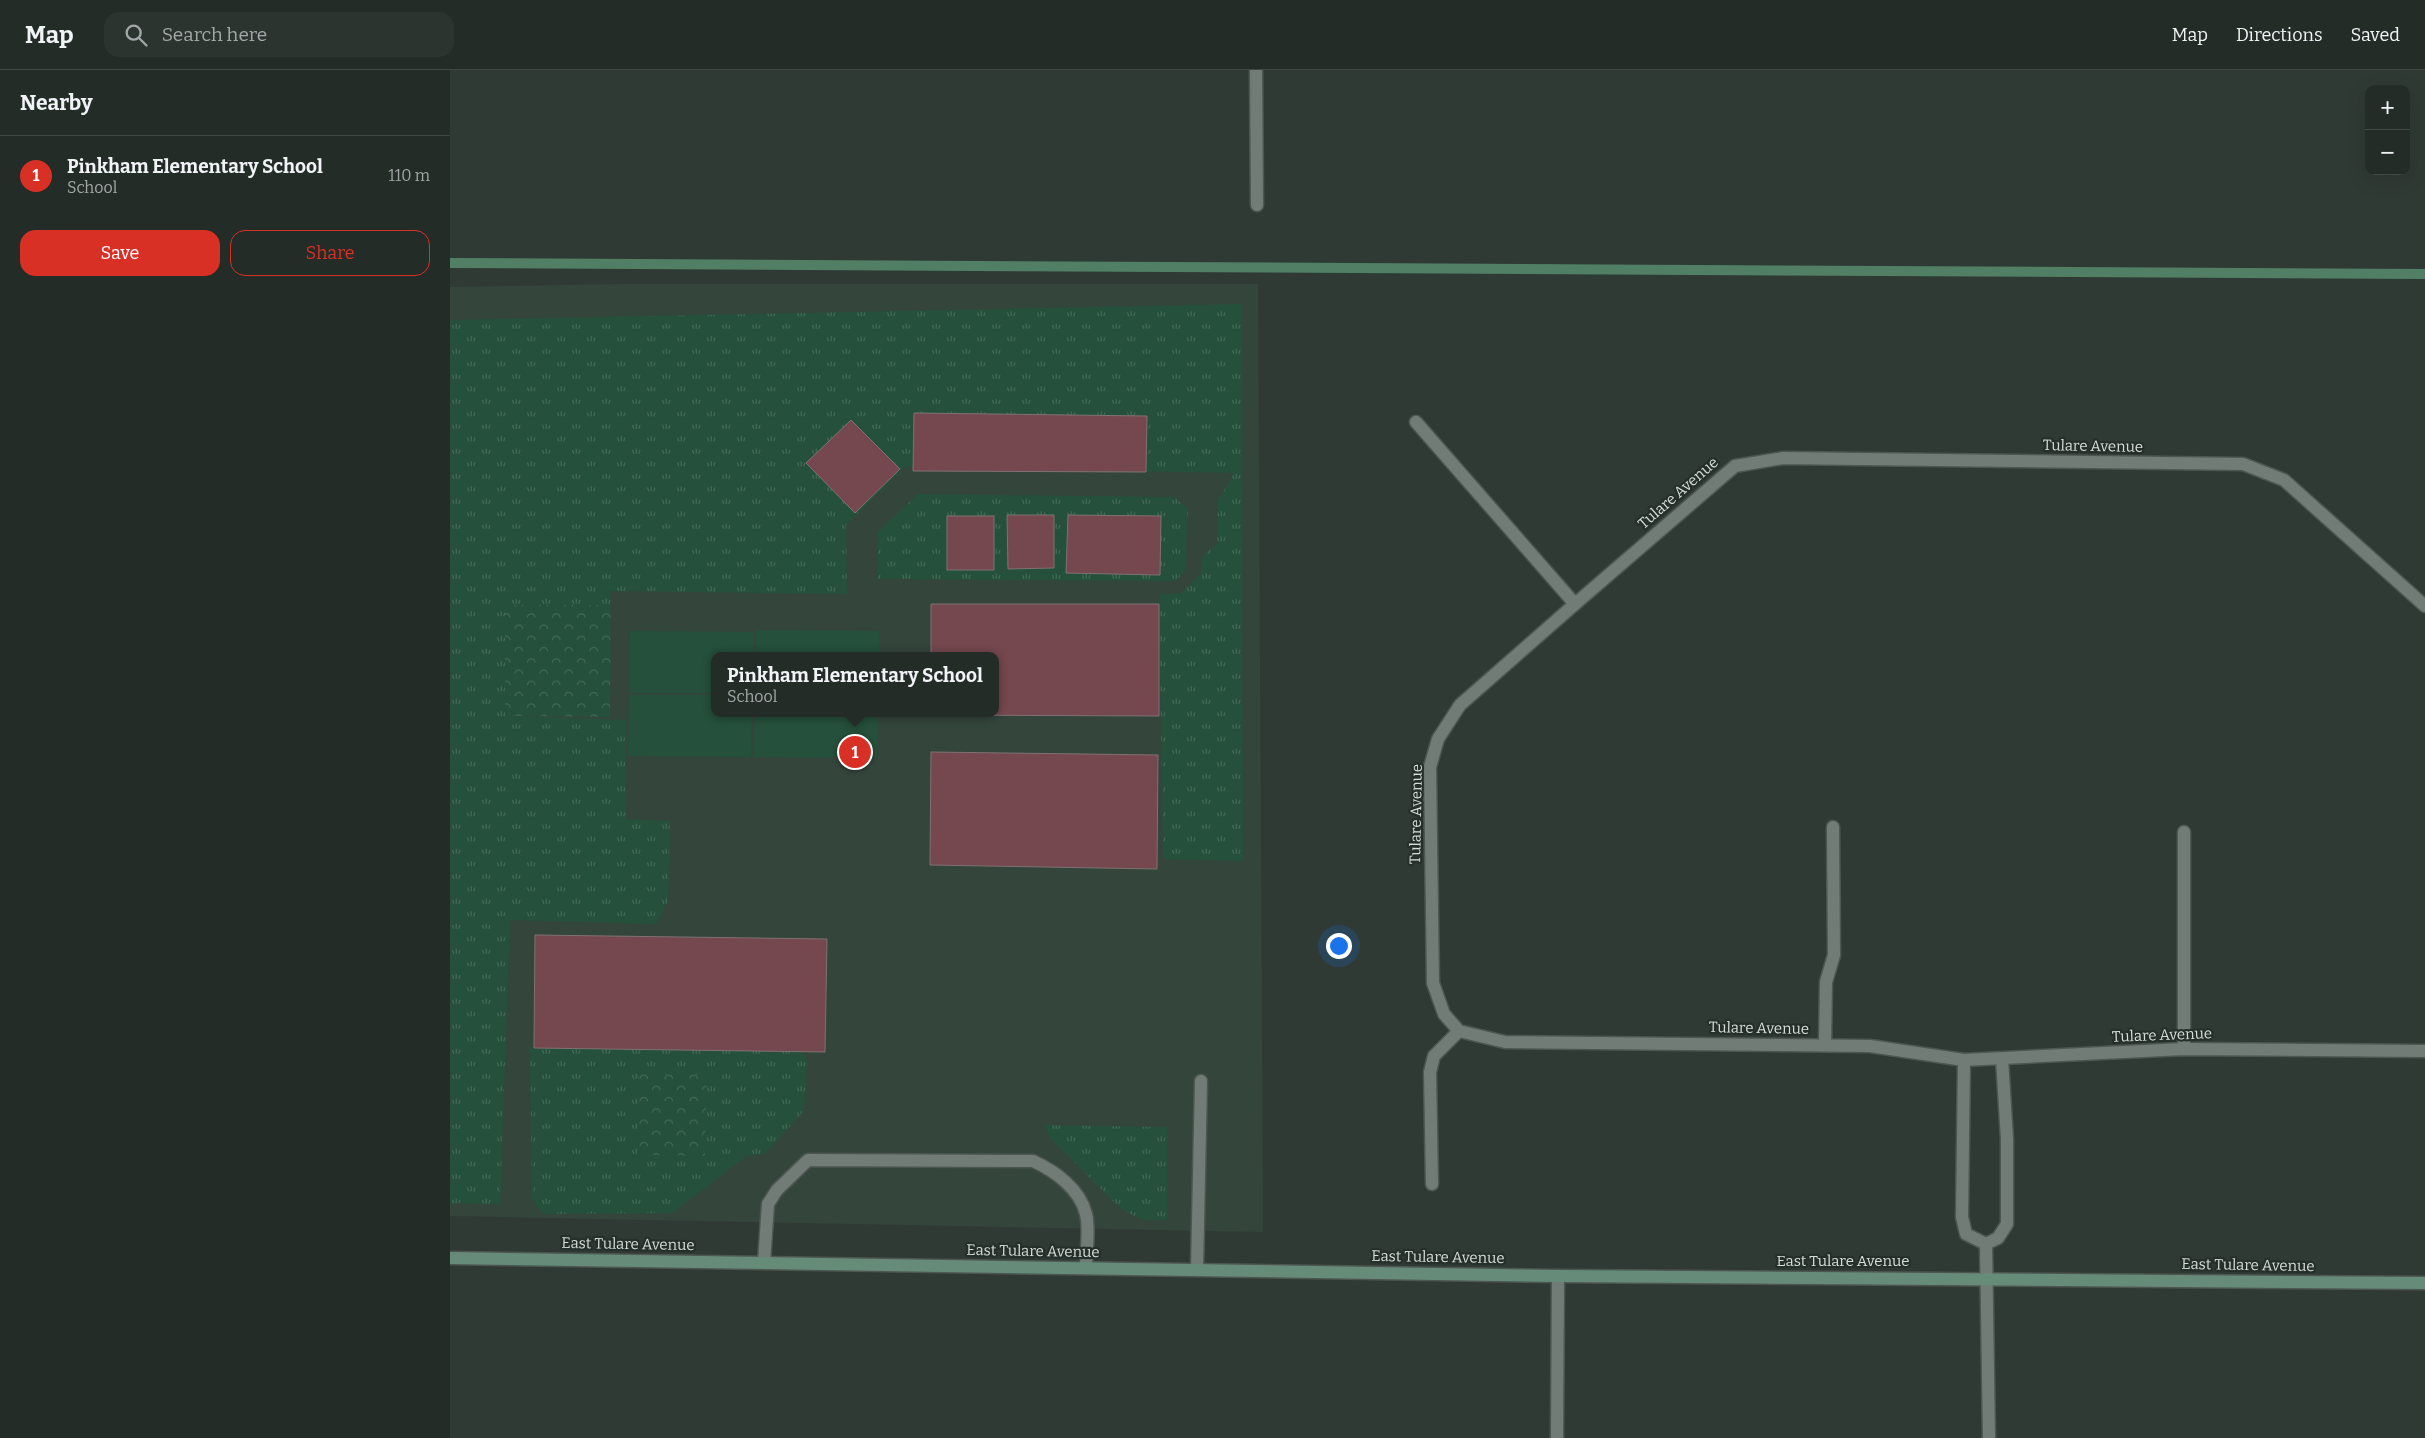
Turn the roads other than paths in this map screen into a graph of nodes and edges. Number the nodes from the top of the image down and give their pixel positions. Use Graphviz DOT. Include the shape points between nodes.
graph roads {
  1 [pos="1256,70"];
  2 [pos="1258,204"];
  3 [pos="1416,422"];
  4 [pos="1575,604"];
  5 [pos="2425,606"];
  6 [pos="1833,827"];
  7 [pos="2184,832"];
  8 [pos="1459,1031"];
  9 [pos="1825,1045"];
  10 [pos="2184,1049"];
  11 [pos="2425,1051"];
  12 [pos="2002,1059"];
  13 [pos="1964,1060"];
  14 [pos="1201,1081"];
  15 [pos="1432,1184"];
  16 [pos="1986,1244"];
  17 [pos="450,1258"];
  18 [pos="764,1262"];
  19 [pos="1086,1268"];
  20 [pos="1197,1270"];
  21 [pos="1558,1276"];
  22 [pos="1986,1278"];
  23 [pos="2425,1284"];
  24 [pos="1557,1438"];
  25 [pos="1989,1438"];
  1 -- 2 [label="street"];
  3 -- 4 [label="street"];
  4 -- 5 [label="street, Tulare Avenue" via="1735,466 1783,458 2243,464 2284,480"];
  4 -- 8 [label="street, Tulare Avenue" via="1460,705 1438,739 1430,767 1433,983 1444,1014"];
  6 -- 9 [label="street" via="1834,955 1826,982"];
  7 -- 10 [label="street"];
  8 -- 9 [label="street, Tulare Avenue" via="1506,1042"];
  8 -- 15 [label="street" via="1434,1056 1430,1072"];
  9 -- 13 [label="street, Tulare Avenue" via="1870,1046"];
  10 -- 11 [label="street, Tulare Avenue"];
  10 -- 12 [label="street, Tulare Avenue"];
  12 -- 13 [label="street, Tulare Avenue"];
  12 -- 16 [label="street" via="2007,1139 2007,1224 1998,1238"];
  13 -- 16 [label="street" via="1962,1217 1966,1234"];
  14 -- 20 [label="street"];
  16 -- 22 [label="street"];
  17 -- 18 [label="street, East Tulare Avenue"];
  18 -- 19 [label="street, East Tulare Avenue"];
  18 -- 19 [label="street" via="768,1204 777,1190 808,1160 1033,1161 1060,1177 1081,1200 1087,1215"];
  19 -- 20 [label="street, East Tulare Avenue"];
  20 -- 21 [label="street, East Tulare Avenue"];
  21 -- 22 [label="street, East Tulare Avenue"];
  21 -- 24 [label="street"];
  22 -- 23 [label="street, East Tulare Avenue"];
  22 -- 25 [label="street"];
}
